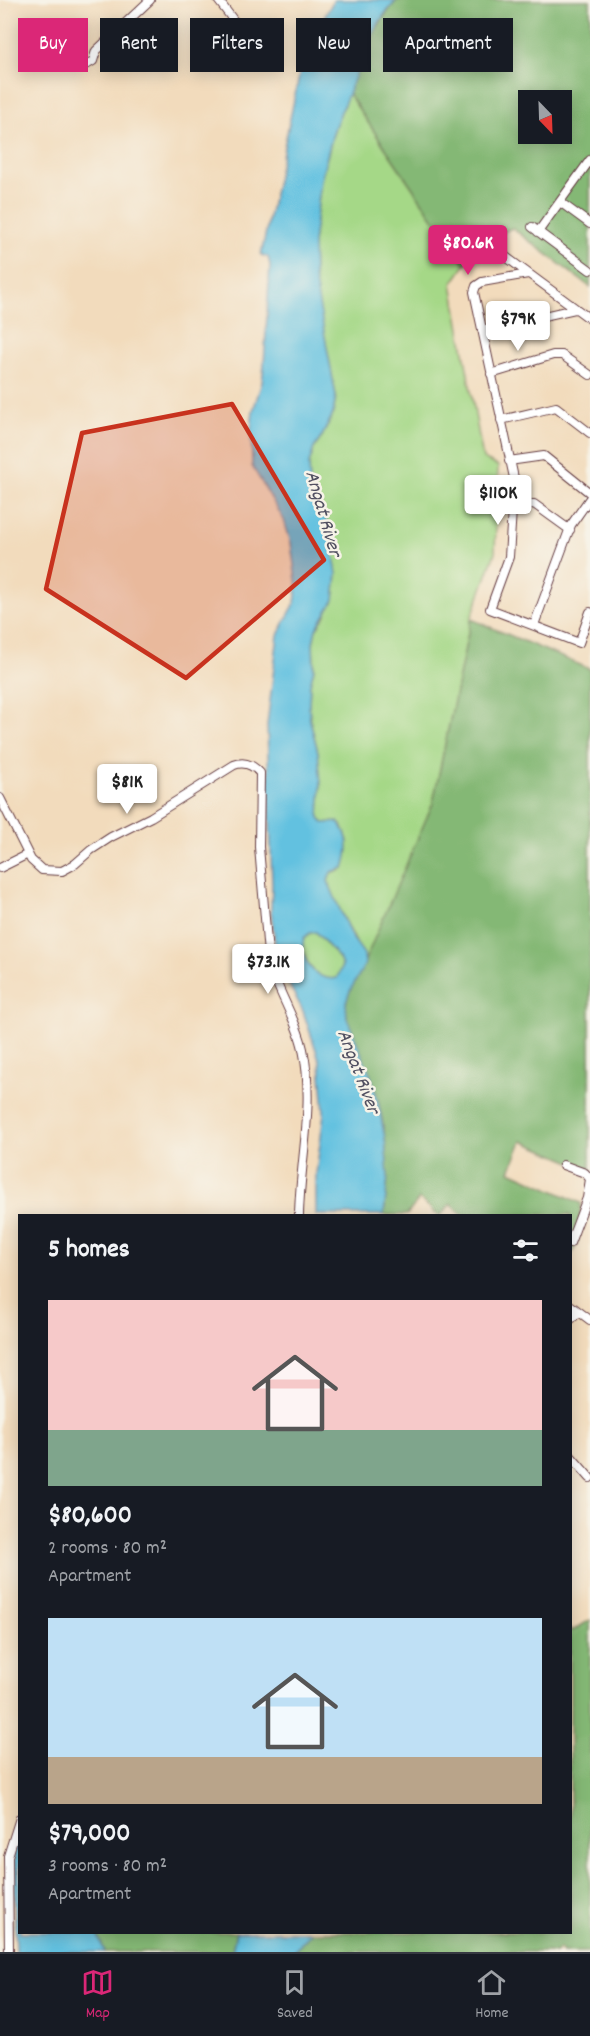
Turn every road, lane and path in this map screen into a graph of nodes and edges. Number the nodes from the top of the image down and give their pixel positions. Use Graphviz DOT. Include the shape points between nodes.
graph roads {
  1 [pos="150,0"];
  2 [pos="218,0"];
  3 [pos="232,18"];
  4 [pos="88,64"];
  5 [pos="590,159"];
  6 [pos="582,172"];
  7 [pos="590,178"];
  8 [pos="560,202"];
  9 [pos="590,224"];
  10 [pos="502,254"];
  11 [pos="590,269"];
  12 [pos="528,273"];
  13 [pos="575,309"];
  14 [pos="590,319"];
  15 [pos="482,330"];
  16 [pos="491,374"];
  17 [pos="590,375"];
  18 [pos="501,420"];
  19 [pos="590,433"];
  20 [pos="509,461"];
  21 [pos="590,493"];
  22 [pos="590,498"];
  23 [pos="513,506"];
  24 [pos="570,530"];
  25 [pos="590,612"];
  26 [pos="534,625"];
  27 [pos="0,798"];
  28 [pos="28,854"];
  29 [pos="0,868"];
  30 [pos="563,1165"];
  31 [pos="299,1214"];
  32 [pos="572,1238"];
  33 [pos="572,1307"];
  34 [pos="579,1312"];
  35 [pos="572,1318"];
  36 [pos="590,1320"];
  37 [pos="572,1457"];
  38 [pos="590,1478"];
  39 [pos="18,1824"];
  40 [pos="4,1894"];
  41 [pos="9,1952"];
  1 -- 4 [label="street" via="96,51"];
  2 -- 3 [label="street"];
  5 -- 6 [label="street"];
  6 -- 7 [label="street"];
  6 -- 8 [label="street"];
  8 -- 9 [label="street"];
  8 -- 11 [label="street" via="535,230"];
  10 -- 12 [label="street"];
  12 -- 13 [label="street"];
  12 -- 15 [label="street" via="476,286"];
  13 -- 14 [label="street"];
  13 -- 15 [label="street"];
  15 -- 16 [label="street"];
  16 -- 17 [label="street" via="562,355"];
  16 -- 18 [label="street"];
  18 -- 19 [label="street" via="556,407"];
  18 -- 20 [label="street"];
  20 -- 21 [label="street" via="544,456"];
  20 -- 23 [label="street" via="514,478"];
  22 -- 24 [label="street"];
  23 -- 24 [label="street" via="534,504"];
  23 -- 26 [label="street" via="509,557 490,609"];
  24 -- 26 [label="street"];
  25 -- 26 [label="street" via="579,643"];
  27 -- 28 [label="street"];
  28 -- 29 [label="street"];
  28 -- 31 [label="street" via="42,870 62,871 111,837 234,765 254,767 260,773 259,847 268,954 300,1038 308,1082"];
  30 -- 32 [label="street" via="585,1173 590,1179"];
  33 -- 34 [label="street"];
  34 -- 35 [label="street"];
  34 -- 36 [label="street"];
  37 -- 38 [label="street"];
  39 -- 40 [label="street" via="8,1856"];
  40 -- 41 [label="street"];
}
